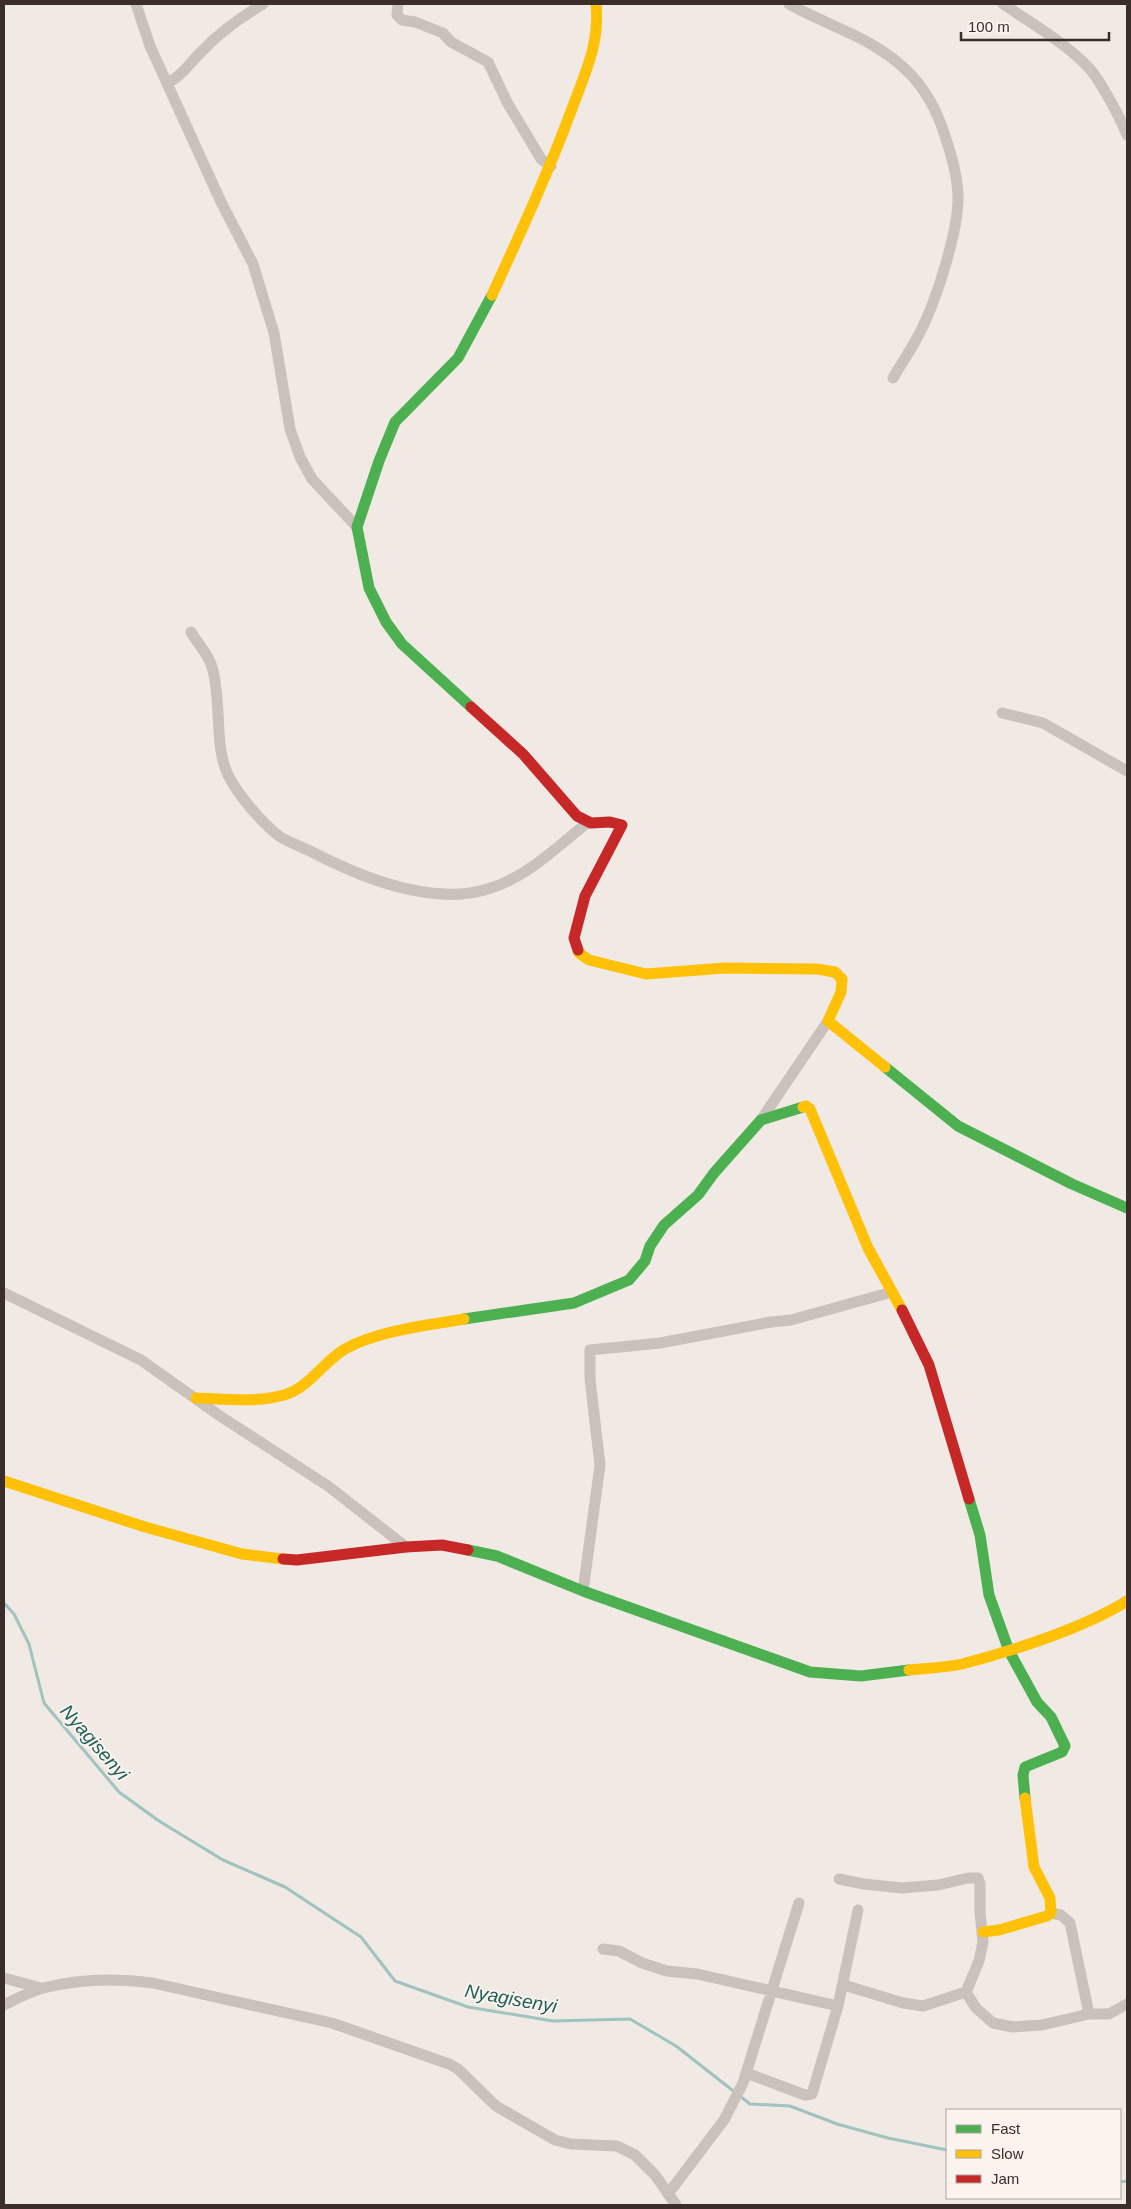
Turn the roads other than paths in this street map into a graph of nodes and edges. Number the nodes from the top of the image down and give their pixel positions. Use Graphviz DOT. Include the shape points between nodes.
graph roads {
  1 [pos="136,4"];
  2 [pos="263,4"];
  3 [pos="398,4"];
  4 [pos="596,4"];
  5 [pos="789,4"];
  6 [pos="1003,4"];
  7 [pos="167,83"];
  8 [pos="1127,135"];
  9 [pos="551,166"];
  10 [pos="893,378"];
  11 [pos="356,528"];
  12 [pos="191,632"];
  13 [pos="1002,713"];
  14 [pos="1127,771"];
  15 [pos="588,824"];
  16 [pos="828,1021"];
  17 [pos="761,1120"];
  18 [pos="1127,1208"];
  19 [pos="4,1292"];
  20 [pos="892,1292"];
  21 [pos="196,1398"];
  22 [pos="4,1482"];
  23 [pos="406,1547"];
  24 [pos="583,1591"];
  25 [pos="1127,1600"];
  26 [pos="1009,1651"];
  27 [pos="839,1879"];
  28 [pos="799,1903"];
  29 [pos="858,1910"];
  30 [pos="1051,1912"];
  31 [pos="983,1932"];
  32 [pos="603,1949"];
  33 [pos="4,1978"];
  34 [pos="844,1985"];
  35 [pos="41,1988"];
  36 [pos="771,1991"];
  37 [pos="966,1992"];
  38 [pos="1127,2004"];
  39 [pos="4,2005"];
  40 [pos="838,2006"];
  41 [pos="1089,2014"];
  42 [pos="746,2073"];
  43 [pos="668,2194"];
  44 [pos="676,2205"];
  1 -- 7 [label="street"];
  2 -- 7 [label="street" via="241,17"];
  3 -- 9 [label="street" via="397,15 402,20 443,33 451,42 488,62 508,104 541,159"];
  4 -- 9 [label="street" via="598,23 594,48"];
  5 -- 10 [label="street" via="870,42 904,68 926,93 942,123 953,160 958,198 951,243 919,334"];
  6 -- 8 [label="street" via="1054,37 1090,70"];
  7 -- 11 [label="street" via="253,264 274,333 290,429 300,457 312,479"];
  9 -- 11 [label="street" via="489,302 458,358 395,422"];
  11 -- 15 [label="street" via="369,588 386,622 402,644 523,754 577,816"];
  12 -- 15 [label="street" via="212,666 220,741 228,775 254,812 279,836 316,855 366,878 423,892 454,895 489,889 515,878"];
  13 -- 14 [label="street" via="1042,723"];
  15 -- 16 [label="street" via="616,822 622,825 585,896 574,938 579,953 589,960 646,974 726,968 835,972 842,979 841,992"];
  16 -- 17 [label="street"];
  16 -- 18 [label="street" via="958,1126"];
  17 -- 20 [label="street" via="806,1106 810,1108 868,1248"];
  17 -- 21 [label="street" via="698,1195 664,1225 640,1268 620,1285 564,1305 398,1331 340,1352 294,1390 274,1396"];
  19 -- 21 [label="street" via="141,1360"];
  20 -- 24 [label="street" via="791,1320 660,1343 590,1350 590,1379 600,1465"];
  20 -- 26 [label="street" via="929,1365 980,1535 990,1595"];
  21 -- 23 [label="street" via="328,1486"];
  22 -- 23 [label="street" via="242,1554 297,1560"];
  23 -- 24 [label="street" via="442,1545 497,1556"];
  24 -- 26 [label="street" via="810,1672 861,1676 961,1664"];
  25 -- 26 [label="street" via="1114,1609"];
  26 -- 30 [label="street" via="1037,1702 1051,1717 1064,1746 1056,1756 1025,1768 1023,1774 1028,1837 1035,1869 1050,1897"];
  27 -- 31 [label="street" via="902,1888 978,1878"];
  28 -- 36 [label="street"];
  29 -- 34 [label="street"];
  30 -- 31 [label="street" via="1047,1916"];
  30 -- 41 [label="street" via="1070,1923"];
  31 -- 37 [label="street" via="979,1961"];
  32 -- 36 [label="street" via="619,1951 667,1971 696,1974"];
  33 -- 35 [label="street"];
  34 -- 37 [label="street" via="923,2006"];
  34 -- 40 [label="street"];
  35 -- 39 [label="street"];
  35 -- 43 [label="street" via="91,1980 130,1980 332,2023 458,2068 496,2106 555,2140 616,2146 635,2155 655,2174"];
  36 -- 40 [label="street"];
  36 -- 42 [label="street"];
  37 -- 41 [label="street" via="976,2008 993,2023 1002,2026 1042,2025"];
  38 -- 41 [label="street" via="1109,2014"];
  40 -- 42 [label="street" via="812,2094 805,2095"];
  42 -- 43 [label="street" via="724,2120"];
  43 -- 44 [label="street"];
}
